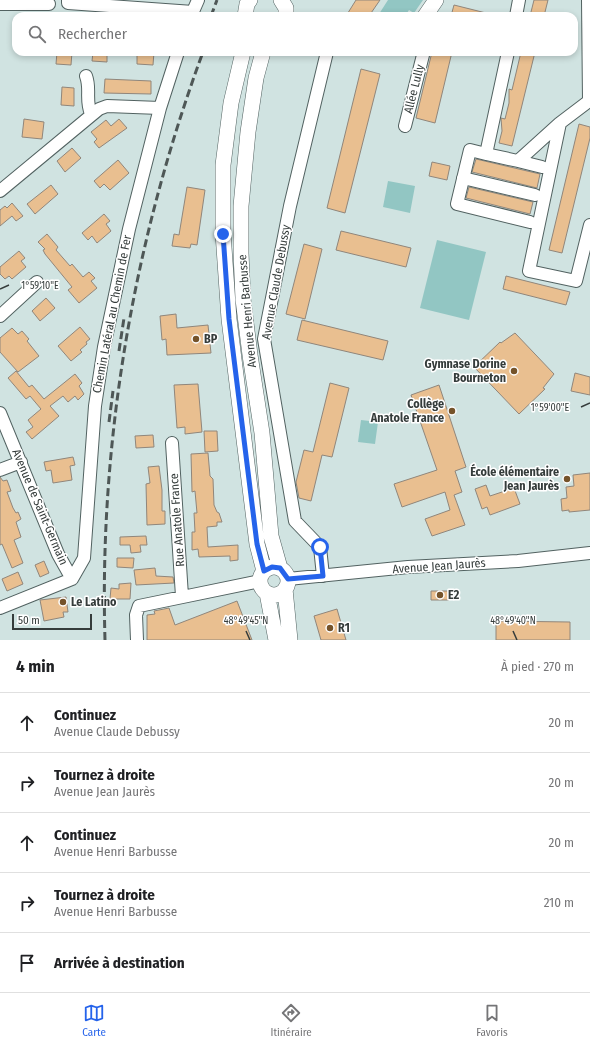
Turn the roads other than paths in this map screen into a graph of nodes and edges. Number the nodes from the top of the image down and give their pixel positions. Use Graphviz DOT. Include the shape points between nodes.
graph roads {
  1 [pos="198,0"];
  2 [pos="250,0"];
  3 [pos="436,0"];
  4 [pos="519,0"];
  5 [pos="588,0"];
  6 [pos="68,2"];
  7 [pos="0,4"];
  8 [pos="49,4"];
  9 [pos="171,12"];
  10 [pos="193,12"];
  11 [pos="246,12"];
  12 [pos="428,12"];
  13 [pos="517,12"];
  14 [pos="177,56"];
  15 [pos="242,56"];
  16 [pos="262,56"];
  17 [pos="326,56"];
  18 [pos="423,56"];
  19 [pos="507,56"];
  20 [pos="86,76"];
  21 [pos="586,107"];
  22 [pos="160,108"];
  23 [pos="91,114"];
  24 [pos="560,123"];
  25 [pos="405,126"];
  26 [pos="486,154"];
  27 [pos="518,161"];
  28 [pos="542,167"];
  29 [pos="463,178"];
  30 [pos="0,191"];
  31 [pos="535,195"];
  32 [pos="530,222"];
  33 [pos="590,225"];
  34 [pos="37,282"];
  35 [pos="0,316"];
  36 [pos="0,413"];
  37 [pos="172,443"];
  38 [pos="21,462"];
  39 [pos="0,470"];
  40 [pos="590,553"];
  41 [pos="323,576"];
  42 [pos="72,579"];
  43 [pos="284,579"];
  44 [pos="264,582"];
  45 [pos="182,596"];
  46 [pos="0,608"];
  47 [pos="137,640"];
  48 [pos="276,640"];
  49 [pos="290,640"];
  1 -- 10 [label="street"];
  2 -- 11 [label="main road"];
  3 -- 12 [label="main road"];
  4 -- 13 [label="street"];
  5 -- 21 [label="street"];
  6 -- 9 [label="street"];
  7 -- 8 [label="street"];
  14 -- 22 [label="street, Chemin Latéral au Chemin de Fer"];
  15 -- 44 [label="main road, Avenue Henri Barbusse" via="231,103 223,165 223,234 229,319"];
  16 -- 43 [label="main road, Avenue Henri Barbusse" via="248,132 241,206 241,254 243,299 262,433 271,536"];
  17 -- 41 [label="street, Avenue Claude Debussy" via="290,206 264,339 295,521 320,547"];
  18 -- 25 [label="street, Allée Lully"];
  19 -- 26 [label="street"];
  20 -- 23 [label="street" via="89,84 87,104"];
  21 -- 24 [label="street"];
  22 -- 23 [label="street" via="107,106"];
  22 -- 42 [label="street, Chemin Latéral au Chemin de Fer" via="129,229 104,347 95,406 84,558"];
  23 -- 30 [label="street"];
  24 -- 27 [label="street"];
  24 -- 33 [label="street" via="529,271 576,281"];
  26 -- 27 [label="street"];
  26 -- 29 [label="street" via="470,150"];
  27 -- 28 [label="street"];
  29 -- 31 [label="street"];
  29 -- 32 [label="street" via="457,204"];
  34 -- 35 [label="street"];
  36 -- 38 [label="street, Avenue de Saint-Germain"];
  37 -- 45 [label="street, Rue Anatole France"];
  38 -- 39 [label="street"];
  38 -- 42 [label="street, Avenue de Saint-Germain" via="58,554"];
  40 -- 41 [label="street, Avenue Jean Jaurès"];
  41 -- 43 [label="street, Avenue Jean Jaurès"];
  42 -- 46 [label="street"];
  43 -- 44 [label="main road" via="272,567"];
  43 -- 44 [label="main road" via="275,595"];
  43 -- 49 [label="main road, Avenue Henri Barbusse"];
  44 -- 45 [label="street"];
  44 -- 48 [label="main road, Avenue Henri Barbusse"];
  45 -- 47 [label="street" via="139,606 136,616"];
}
